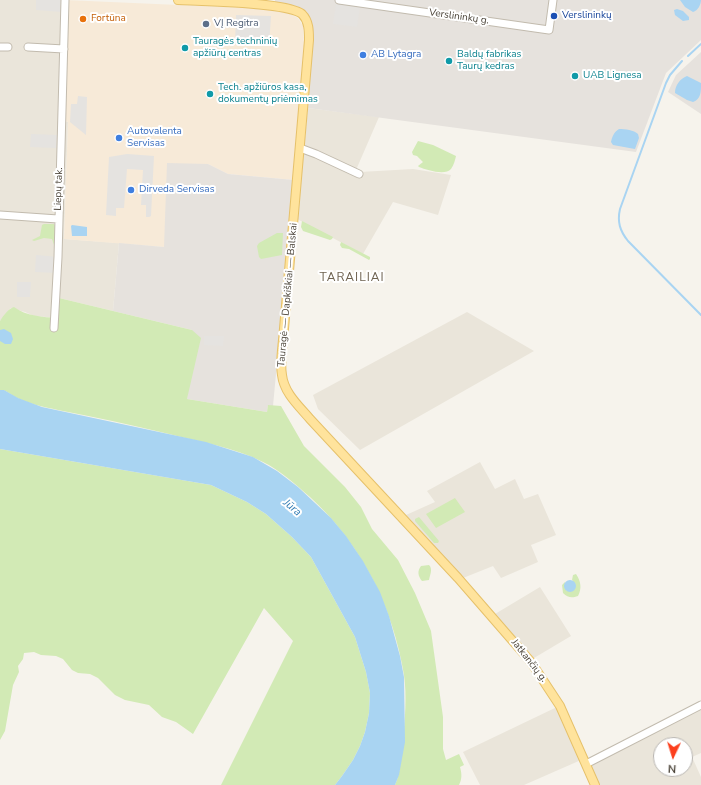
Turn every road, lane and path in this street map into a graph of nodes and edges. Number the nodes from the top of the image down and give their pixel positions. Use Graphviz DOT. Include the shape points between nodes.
graph roads {
  1 [pos="65,0"];
  2 [pos="178,0"];
  3 [pos="257,0"];
  4 [pos="339,0"];
  5 [pos="553,0"];
  6 [pos="248,4"];
  7 [pos="0,47"];
  8 [pos="8,47"];
  9 [pos="28,47"];
  10 [pos="64,49"];
  11 [pos="300,148"];
  12 [pos="359,174"];
  13 [pos="0,215"];
  14 [pos="58,218"];
  15 [pos="54,328"];
  16 [pos="436,555"];
  17 [pos="701,704"];
  18 [pos="586,764"];
  19 [pos="595,785"];
  1 -- 10 [label="street, Liepų tak."];
  2 -- 6 [label="main road"];
  3 -- 6 [label="street"];
  4 -- 5 [label="street, Verslininkų g." via="549,30"];
  6 -- 11 [label="main road, Tauragė — Dapkiškiai — Balskai" via="294,10 305,17 309,40"];
  7 -- 8 [label="street"];
  9 -- 10 [label="street"];
  10 -- 14 [label="street, Liepų tak."];
  11 -- 12 [label="street"];
  11 -- 16 [label="main road, Tauragė — Dapkiškiai — Balskai" via="283,340 283,380 290,396 310,419"];
  13 -- 14 [label="street"];
  14 -- 15 [label="street, Liepų tak."];
  16 -- 18 [label="main road, Jatkančių g." via="542,677 560,706"];
  17 -- 18 [label="street"];
  18 -- 19 [label="main road, Jatkančių g."];
}
